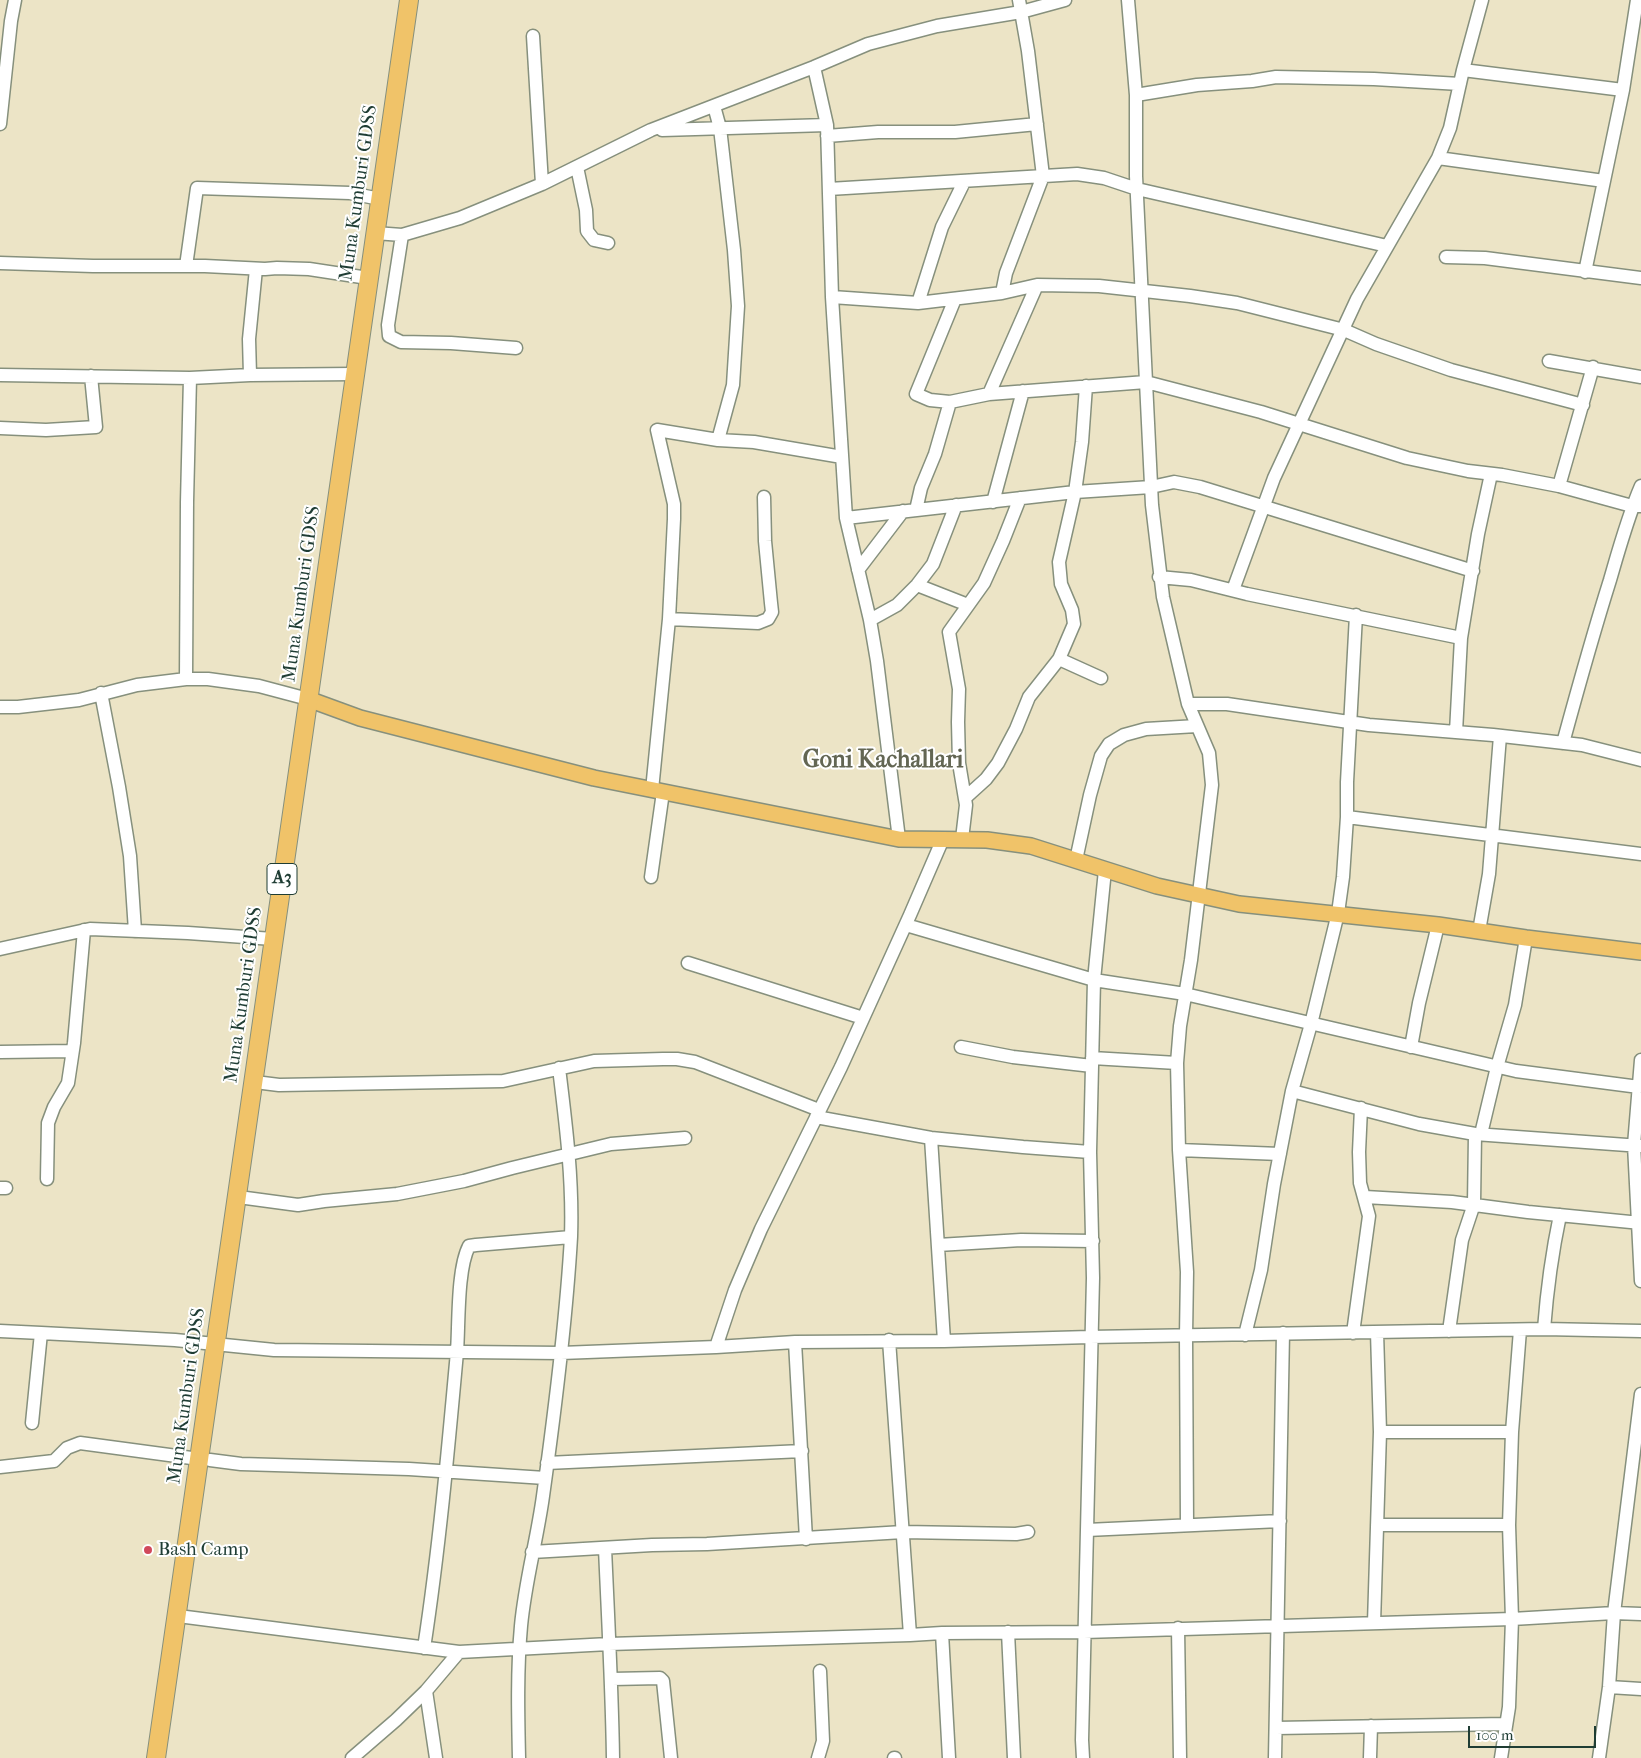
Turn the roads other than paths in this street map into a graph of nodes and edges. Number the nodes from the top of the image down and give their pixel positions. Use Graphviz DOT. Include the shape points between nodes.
graph roads {
  1 [pos="15,0"];
  2 [pos="409,0"];
  3 [pos="419,0"];
  4 [pos="1065,0"];
  5 [pos="1128,0"];
  6 [pos="1482,0"];
  7 [pos="1638,0"];
  8 [pos="1020,6"];
  9 [pos="533,36"];
  10 [pos="814,67"];
  11 [pos="1463,70"];
  12 [pos="1460,84"];
  13 [pos="1623,90"];
  14 [pos="1136,95"];
  15 [pos="714,106"];
  16 [pos="0,124"];
  17 [pos="1037,124"];
  18 [pos="720,128"];
  19 [pos="651,130"];
  20 [pos="827,130"];
  21 [pos="1438,158"];
  22 [pos="576,167"];
  23 [pos="1043,176"];
  24 [pos="1604,181"];
  25 [pos="964,182"];
  26 [pos="542,184"];
  27 [pos="829,189"];
  28 [pos="1138,189"];
  29 [pos="380,199"];
  30 [pos="388,234"];
  31 [pos="608,243"];
  32 [pos="1388,246"];
  33 [pos="1446,257"];
  34 [pos="0,263"];
  35 [pos="186,266"];
  36 [pos="256,269"];
  37 [pos="1586,272"];
  38 [pos="368,278"];
  39 [pos="1641,278"];
  40 [pos="1037,285"];
  41 [pos="1142,290"];
  42 [pos="1002,293"];
  43 [pos="832,297"];
  44 [pos="954,299"];
  45 [pos="918,302"];
  46 [pos="1344,330"];
  47 [pos="516,348"];
  48 [pos="1549,361"];
  49 [pos="1593,367"];
  50 [pos="354,374"];
  51 [pos="0,375"];
  52 [pos="250,375"];
  53 [pos="91,376"];
  54 [pos="1641,377"];
  55 [pos="190,378"];
  56 [pos="1146,382"];
  57 [pos="1086,386"];
  58 [pos="1023,391"];
  59 [pos="989,394"];
  60 [pos="950,402"];
  61 [pos="1583,405"];
  62 [pos="1300,424"];
  63 [pos="0,428"];
  64 [pos="718,440"];
  65 [pos="842,457"];
  66 [pos="1491,474"];
  67 [pos="1151,486"];
  68 [pos="1559,486"];
  69 [pos="1641,486"];
  70 [pos="1075,492"];
  71 [pos="764,497"];
  72 [pos="1020,498"];
  73 [pos="993,502"];
  74 [pos="956,505"];
  75 [pos="1637,506"];
  76 [pos="1263,507"];
  77 [pos="910,510"];
  78 [pos="846,518"];
  79 [pos="858,570"];
  80 [pos="1472,570"];
  81 [pos="1159,577"];
  82 [pos="917,585"];
  83 [pos="1233,590"];
  84 [pos="968,605"];
  85 [pos="1356,615"];
  86 [pos="669,619"];
  87 [pos="870,620"];
  88 [pos="1461,638"];
  89 [pos="1059,659"];
  90 [pos="1101,678"];
  91 [pos="186,679"];
  92 [pos="101,693"];
  93 [pos="313,700"];
  94 [pos="1188,704"];
  95 [pos="0,707"];
  96 [pos="1350,722"];
  97 [pos="1197,726"];
  98 [pos="1456,732"];
  99 [pos="1500,736"];
  100 [pos="1563,743"];
  101 [pos="1641,760"];
  102 [pos="658,791"];
  103 [pos="965,798"];
  104 [pos="1347,817"];
  105 [pos="1492,835"];
  106 [pos="899,839"];
  107 [pos="962,839"];
  108 [pos="942,841"];
  109 [pos="1641,854"];
  110 [pos="1076,860"];
  111 [pos="1105,870"];
  112 [pos="651,877"];
  113 [pos="1199,895"];
  114 [pos="1338,913"];
  115 [pos="906,925"];
  116 [pos="1438,925"];
  117 [pos="84,930"];
  118 [pos="135,931"];
  119 [pos="1479,931"];
  120 [pos="1526,938"];
  121 [pos="273,939"];
  122 [pos="0,949"];
  123 [pos="1641,952"];
  124 [pos="688,963"];
  125 [pos="1094,980"];
  126 [pos="1185,994"];
  127 [pos="863,1018"];
  128 [pos="1311,1024"];
  129 [pos="961,1047"];
  130 [pos="1411,1047"];
  131 [pos="72,1051"];
  132 [pos="0,1052"];
  133 [pos="1641,1060"];
  134 [pos="1092,1062"];
  135 [pos="1177,1063"];
  136 [pos="1497,1067"];
  137 [pos="559,1068"];
  138 [pos="263,1083"];
  139 [pos="1292,1091"];
  140 [pos="1640,1092"];
  141 [pos="1361,1108"];
  142 [pos="818,1114"];
  143 [pos="1478,1134"];
  144 [pos="685,1138"];
  145 [pos="931,1138"];
  146 [pos="1638,1146"];
  147 [pos="1178,1150"];
  148 [pos="1090,1152"];
  149 [pos="570,1154"];
  150 [pos="1280,1154"];
  151 [pos="47,1179"];
  152 [pos="1365,1197"];
  153 [pos="246,1198"];
  154 [pos="1474,1204"];
  155 [pos="1560,1215"];
  156 [pos="1640,1223"];
  157 [pos="570,1237"];
  158 [pos="1092,1241"];
  159 [pos="938,1245"];
  160 [pos="1641,1281"];
  161 [pos="1544,1329"];
  162 [pos="0,1330"];
  163 [pos="1520,1330"];
  164 [pos="1449,1331"];
  165 [pos="1641,1331"];
  166 [pos="1377,1332"];
  167 [pos="41,1333"];
  168 [pos="1283,1333"];
  169 [pos="1353,1333"];
  170 [pos="1245,1335"];
  171 [pos="1186,1336"];
  172 [pos="1090,1337"];
  173 [pos="889,1340"];
  174 [pos="795,1342"];
  175 [pos="944,1342"];
  176 [pos="221,1345"];
  177 [pos="716,1347"];
  178 [pos="457,1351"];
  179 [pos="561,1352"];
  180 [pos="1641,1394"];
  181 [pos="32,1423"];
  182 [pos="1380,1432"];
  183 [pos="1512,1432"];
  184 [pos="802,1451"];
  185 [pos="204,1459"];
  186 [pos="547,1463"];
  187 [pos="0,1467"];
  188 [pos="446,1471"];
  189 [pos="545,1478"];
  190 [pos="1280,1520"];
  191 [pos="1187,1525"];
  192 [pos="1377,1525"];
  193 [pos="1509,1525"];
  194 [pos="1087,1530"];
  195 [pos="903,1532"];
  196 [pos="1028,1532"];
  197 [pos="806,1539"];
  198 [pos="605,1548"];
  199 [pos="532,1552"];
  200 [pos="1614,1613"];
  201 [pos="1641,1614"];
  202 [pos="186,1616"];
  203 [pos="1512,1618"];
  204 [pos="1374,1623"];
  205 [pos="1278,1625"];
  206 [pos="1178,1628"];
  207 [pos="1008,1632"];
  208 [pos="1084,1632"];
  209 [pos="942,1633"];
  210 [pos="910,1635"];
  211 [pos="609,1644"];
  212 [pos="424,1648"];
  213 [pos="519,1650"];
  214 [pos="459,1652"];
  215 [pos="820,1671"];
  216 [pos="612,1680"];
  217 [pos="1609,1687"];
  218 [pos="1641,1689"];
  219 [pos="426,1691"];
  220 [pos="1506,1724"];
  221 [pos="1371,1726"];
  222 [pos="1276,1728"];
  223 [pos="156,1758"];
  224 [pos="167,1758"];
  225 [pos="352,1758"];
  226 [pos="436,1758"];
  227 [pos="519,1758"];
  228 [pos="613,1758"];
  229 [pos="671,1758"];
  230 [pos="818,1758"];
  231 [pos="949,1758"];
  232 [pos="1014,1758"];
  233 [pos="1083,1758"];
  234 [pos="1180,1758"];
  235 [pos="1275,1758"];
  236 [pos="1370,1758"];
  237 [pos="1501,1758"];
  238 [pos="1599,1758"];
  1 -- 16 [label="street"];
  2 -- 29 [label="highway, Muna Kumburi GDSS / A3"];
  3 -- 30 [label="highway, Muna Kumburi GDSS / A3"];
  4 -- 8 [label="street"];
  5 -- 14 [label="street"];
  6 -- 11 [label="street"];
  7 -- 13 [label="street"];
  8 -- 10 [label="street" via="868,44"];
  8 -- 17 [label="street"];
  9 -- 26 [label="street"];
  10 -- 15 [label="street"];
  10 -- 20 [label="street"];
  11 -- 12 [label="street"];
  11 -- 13 [label="street"];
  12 -- 14 [label="street" via="1276,77"];
  12 -- 21 [label="street" via="1450,128"];
  13 -- 24 [label="street"];
  14 -- 28 [label="street"];
  15 -- 18 [label="street"];
  15 -- 19 [label="street"];
  17 -- 20 [label="street" via="954,132"];
  17 -- 23 [label="street"];
  18 -- 19 [label="street"];
  18 -- 20 [label="street"];
  18 -- 64 [label="street" via="738,306 733,385"];
  19 -- 22 [label="street"];
  20 -- 27 [label="street"];
  21 -- 24 [label="street"];
  21 -- 32 [label="street"];
  22 -- 26 [label="street"];
  22 -- 31 [label="street" via="588,231 594,240"];
  23 -- 25 [label="street"];
  23 -- 28 [label="street" via="1077,174 1104,178"];
  23 -- 42 [label="street" via="1006,273"];
  24 -- 37 [label="street"];
  25 -- 27 [label="street"];
  25 -- 45 [label="street" via="942,228"];
  26 -- 30 [label="street" via="460,218"];
  27 -- 43 [label="street"];
  28 -- 32 [label="street"];
  28 -- 41 [label="street"];
  29 -- 30 [label="highway, Muna Kumburi GDSS / A3"];
  29 -- 35 [label="street" via="350,194 198,188"];
  30 -- 38 [label="highway, Muna Kumburi GDSS / A3"];
  30 -- 47 [label="street" via="389,336 401,342"];
  30 -- 93 [label="highway, Muna Kumburi GDSS / A3"];
  32 -- 46 [label="street" via="1357,299"];
  33 -- 37 [label="street" via="1485,258"];
  34 -- 35 [label="street"];
  35 -- 36 [label="street"];
  36 -- 38 [label="street" via="309,269"];
  36 -- 52 [label="street" via="249,339"];
  37 -- 39 [label="street"];
  38 -- 50 [label="highway, Muna Kumburi GDSS / A3"];
  40 -- 41 [label="street"];
  40 -- 42 [label="street"];
  40 -- 59 [label="street"];
  41 -- 46 [label="street" via="1237,303"];
  41 -- 56 [label="street"];
  42 -- 44 [label="street"];
  43 -- 45 [label="street"];
  43 -- 65 [label="street"];
  44 -- 45 [label="street"];
  44 -- 60 [label="street" via="916,394 930,400"];
  46 -- 61 [label="street" via="1451,370"];
  46 -- 62 [label="street"];
  48 -- 49 [label="street"];
  49 -- 54 [label="street"];
  49 -- 61 [label="street"];
  50 -- 52 [label="street"];
  50 -- 93 [label="highway, Muna Kumburi GDSS / A3"];
  51 -- 53 [label="street"];
  52 -- 55 [label="street"];
  53 -- 55 [label="street"];
  53 -- 63 [label="street" via="96,427"];
  55 -- 91 [label="street"];
  56 -- 57 [label="street"];
  56 -- 62 [label="street"];
  56 -- 67 [label="street"];
  57 -- 58 [label="street"];
  57 -- 70 [label="street"];
  58 -- 59 [label="street"];
  58 -- 73 [label="street"];
  59 -- 60 [label="street"];
  60 -- 77 [label="street" via="935,454"];
  61 -- 68 [label="street"];
  62 -- 66 [label="street" via="1407,458"];
  62 -- 76 [label="street"];
  64 -- 65 [label="street" via="754,442"];
  64 -- 86 [label="street" via="657,430 674,504"];
  65 -- 78 [label="street"];
  66 -- 68 [label="street"];
  66 -- 80 [label="street"];
  67 -- 70 [label="street"];
  67 -- 76 [label="street" via="1174,482"];
  67 -- 81 [label="street"];
  68 -- 75 [label="street"];
  69 -- 75 [label="street"];
  70 -- 72 [label="street"];
  70 -- 89 [label="street" via="1059,562 1061,584 1074,624"];
  71 -- 86 [label="street" via="772,612 768,619 758,623"];
  72 -- 73 [label="street"];
  72 -- 84 [label="street" via="984,584"];
  73 -- 74 [label="street"];
  74 -- 77 [label="street"];
  74 -- 82 [label="street" via="933,564"];
  75 -- 100 [label="street" via="1583,667"];
  76 -- 80 [label="street"];
  76 -- 83 [label="street"];
  77 -- 78 [label="street"];
  77 -- 79 [label="street"];
  78 -- 79 [label="street"];
  79 -- 87 [label="street"];
  80 -- 88 [label="street"];
  81 -- 83 [label="street" via="1191,580"];
  81 -- 94 [label="street"];
  82 -- 84 [label="street"];
  82 -- 87 [label="street" via="897,605"];
  83 -- 85 [label="street"];
  84 -- 103 [label="street" via="950,632 960,689 958,722"];
  85 -- 88 [label="street"];
  85 -- 96 [label="street"];
  86 -- 102 [label="street"];
  87 -- 106 [label="street"];
  88 -- 98 [label="street"];
  89 -- 90 [label="street"];
  89 -- 103 [label="street" via="1029,697 998,763"];
  91 -- 92 [label="street"];
  91 -- 93 [label="street" via="259,686"];
  92 -- 95 [label="street" via="79,700"];
  92 -- 118 [label="street" via="130,856"];
  93 -- 102 [label="main road" via="360,718 594,778"];
  93 -- 121 [label="highway, Muna Kumburi GDSS / A3"];
  93 -- 138 [label="highway, Muna Kumburi GDSS / A3"];
  94 -- 96 [label="street" via="1227,704"];
  94 -- 97 [label="street"];
  96 -- 98 [label="street"];
  96 -- 104 [label="street"];
  97 -- 110 [label="street" via="1146,729 1124,735 1109,744 1101,756"];
  97 -- 113 [label="street" via="1209,753 1212,785"];
  98 -- 99 [label="street"];
  99 -- 100 [label="street"];
  99 -- 105 [label="street"];
  100 -- 101 [label="street"];
  102 -- 106 [label="main road"];
  102 -- 112 [label="street"];
  103 -- 107 [label="street"];
  104 -- 105 [label="street"];
  104 -- 114 [label="street"];
  105 -- 109 [label="street"];
  105 -- 119 [label="street"];
  106 -- 108 [label="main road"];
  107 -- 108 [label="main road"];
  107 -- 110 [label="main road" via="1030,846"];
  108 -- 115 [label="street"];
  110 -- 111 [label="main road"];
  111 -- 113 [label="main road"];
  111 -- 125 [label="street"];
  113 -- 114 [label="main road" via="1239,904"];
  113 -- 126 [label="street"];
  114 -- 116 [label="main road"];
  114 -- 128 [label="street"];
  115 -- 125 [label="street"];
  115 -- 127 [label="street"];
  116 -- 119 [label="main road"];
  116 -- 130 [label="street"];
  117 -- 118 [label="street"];
  117 -- 122 [label="street"];
  117 -- 131 [label="street"];
  118 -- 121 [label="street"];
  119 -- 120 [label="main road"];
  120 -- 123 [label="main road"];
  120 -- 136 [label="street" via="1515,1005"];
  121 -- 176 [label="highway, Muna Kumburi GDSS / A3"];
  124 -- 127 [label="street"];
  125 -- 126 [label="street"];
  125 -- 134 [label="street"];
  126 -- 128 [label="street"];
  126 -- 135 [label="street"];
  127 -- 142 [label="street"];
  128 -- 130 [label="street"];
  128 -- 139 [label="street"];
  129 -- 134 [label="street" via="1013,1057"];
  130 -- 136 [label="street"];
  131 -- 132 [label="street"];
  131 -- 151 [label="street" via="68,1083 48,1123"];
  133 -- 140 [label="street"];
  134 -- 135 [label="street"];
  134 -- 148 [label="street"];
  135 -- 147 [label="street"];
  136 -- 140 [label="street"];
  136 -- 143 [label="street"];
  137 -- 138 [label="street" via="503,1081"];
  137 -- 142 [label="street" via="594,1061 677,1059 695,1062"];
  137 -- 149 [label="street"];
  138 -- 153 [label="highway, Muna Kumburi GDSS / A3"];
  139 -- 141 [label="street"];
  139 -- 150 [label="street"];
  140 -- 146 [label="street"];
  141 -- 143 [label="street" via="1419,1124"];
  141 -- 152 [label="street" via="1360,1183"];
  142 -- 145 [label="street"];
  142 -- 177 [label="street" via="761,1229 735,1290"];
  143 -- 146 [label="street"];
  143 -- 154 [label="street"];
  144 -- 149 [label="street" via="611,1144"];
  145 -- 148 [label="street"];
  145 -- 159 [label="street"];
  146 -- 156 [label="street" via="1636,1200"];
  147 -- 150 [label="street"];
  147 -- 171 [label="street" via="1187,1272"];
  148 -- 158 [label="street"];
  149 -- 153 [label="street" via="397,1194 298,1205"];
  149 -- 157 [label="street"];
  150 -- 170 [label="street" via="1261,1270"];
  152 -- 154 [label="street"];
  152 -- 169 [label="street" via="1369,1216"];
  153 -- 176 [label="highway, Muna Kumburi GDSS / A3"];
  154 -- 155 [label="street"];
  154 -- 164 [label="street" via="1462,1240"];
  155 -- 156 [label="street"];
  155 -- 161 [label="street"];
  156 -- 160 [label="street"];
  157 -- 178 [label="street" via="469,1246 462,1270"];
  157 -- 179 [label="street"];
  158 -- 159 [label="street" via="1021,1240"];
  158 -- 172 [label="street"];
  159 -- 175 [label="street"];
  161 -- 163 [label="street"];
  161 -- 165 [label="street"];
  162 -- 167 [label="street"];
  163 -- 164 [label="street"];
  163 -- 183 [label="street"];
  164 -- 166 [label="street"];
  166 -- 169 [label="street"];
  166 -- 182 [label="street"];
  167 -- 176 [label="street"];
  167 -- 181 [label="street"];
  168 -- 169 [label="street"];
  168 -- 170 [label="street"];
  168 -- 190 [label="street"];
  170 -- 171 [label="street"];
  171 -- 172 [label="street"];
  171 -- 191 [label="street"];
  172 -- 175 [label="street"];
  172 -- 194 [label="street"];
  173 -- 174 [label="street"];
  173 -- 175 [label="street"];
  173 -- 195 [label="street"];
  174 -- 177 [label="street"];
  174 -- 184 [label="street"];
  176 -- 178 [label="street" via="274,1350"];
  176 -- 185 [label="highway, Muna Kumburi GDSS / A3"];
  177 -- 179 [label="street"];
  178 -- 179 [label="street"];
  178 -- 188 [label="street"];
  179 -- 186 [label="street"];
  180 -- 200 [label="street"];
  182 -- 183 [label="street"];
  182 -- 192 [label="street"];
  183 -- 193 [label="street"];
  184 -- 186 [label="street"];
  184 -- 197 [label="street"];
  185 -- 187 [label="street" via="80,1443 67,1448 54,1461"];
  185 -- 188 [label="street" via="242,1464"];
  185 -- 202 [label="highway, Muna Kumburi GDSS / A3"];
  185 -- 223 [label="highway, Muna Kumburi GDSS / A3"];
  186 -- 189 [label="street"];
  188 -- 189 [label="street"];
  188 -- 212 [label="street"];
  189 -- 199 [label="street"];
  190 -- 191 [label="street"];
  190 -- 205 [label="street"];
  191 -- 194 [label="street"];
  192 -- 193 [label="street"];
  192 -- 204 [label="street"];
  193 -- 203 [label="street"];
  194 -- 208 [label="street"];
  195 -- 196 [label="street"];
  195 -- 197 [label="street"];
  195 -- 210 [label="street"];
  197 -- 198 [label="street"];
  198 -- 199 [label="street"];
  198 -- 211 [label="street"];
  199 -- 213 [label="street"];
  200 -- 201 [label="street"];
  200 -- 203 [label="street"];
  200 -- 217 [label="street"];
  202 -- 212 [label="street"];
  202 -- 224 [label="highway, Muna Kumburi GDSS / A3"];
  203 -- 204 [label="street"];
  203 -- 220 [label="street"];
  204 -- 205 [label="street"];
  205 -- 206 [label="street"];
  205 -- 222 [label="street"];
  206 -- 208 [label="street"];
  206 -- 234 [label="street"];
  207 -- 208 [label="street"];
  207 -- 209 [label="street"];
  207 -- 232 [label="street"];
  208 -- 233 [label="street"];
  209 -- 210 [label="street"];
  209 -- 231 [label="street"];
  210 -- 211 [label="street"];
  211 -- 213 [label="street"];
  211 -- 216 [label="street"];
  212 -- 214 [label="street"];
  213 -- 214 [label="street"];
  213 -- 227 [label="street"];
  214 -- 219 [label="street"];
  215 -- 230 [label="street" via="823,1742"];
  216 -- 228 [label="street"];
  216 -- 229 [label="street" via="660,1678 663,1681"];
  217 -- 218 [label="street"];
  217 -- 238 [label="street"];
  219 -- 225 [label="street"];
  219 -- 226 [label="street"];
  220 -- 221 [label="street"];
  220 -- 237 [label="street"];
  221 -- 222 [label="street"];
  221 -- 236 [label="street"];
  222 -- 235 [label="street"];
}
